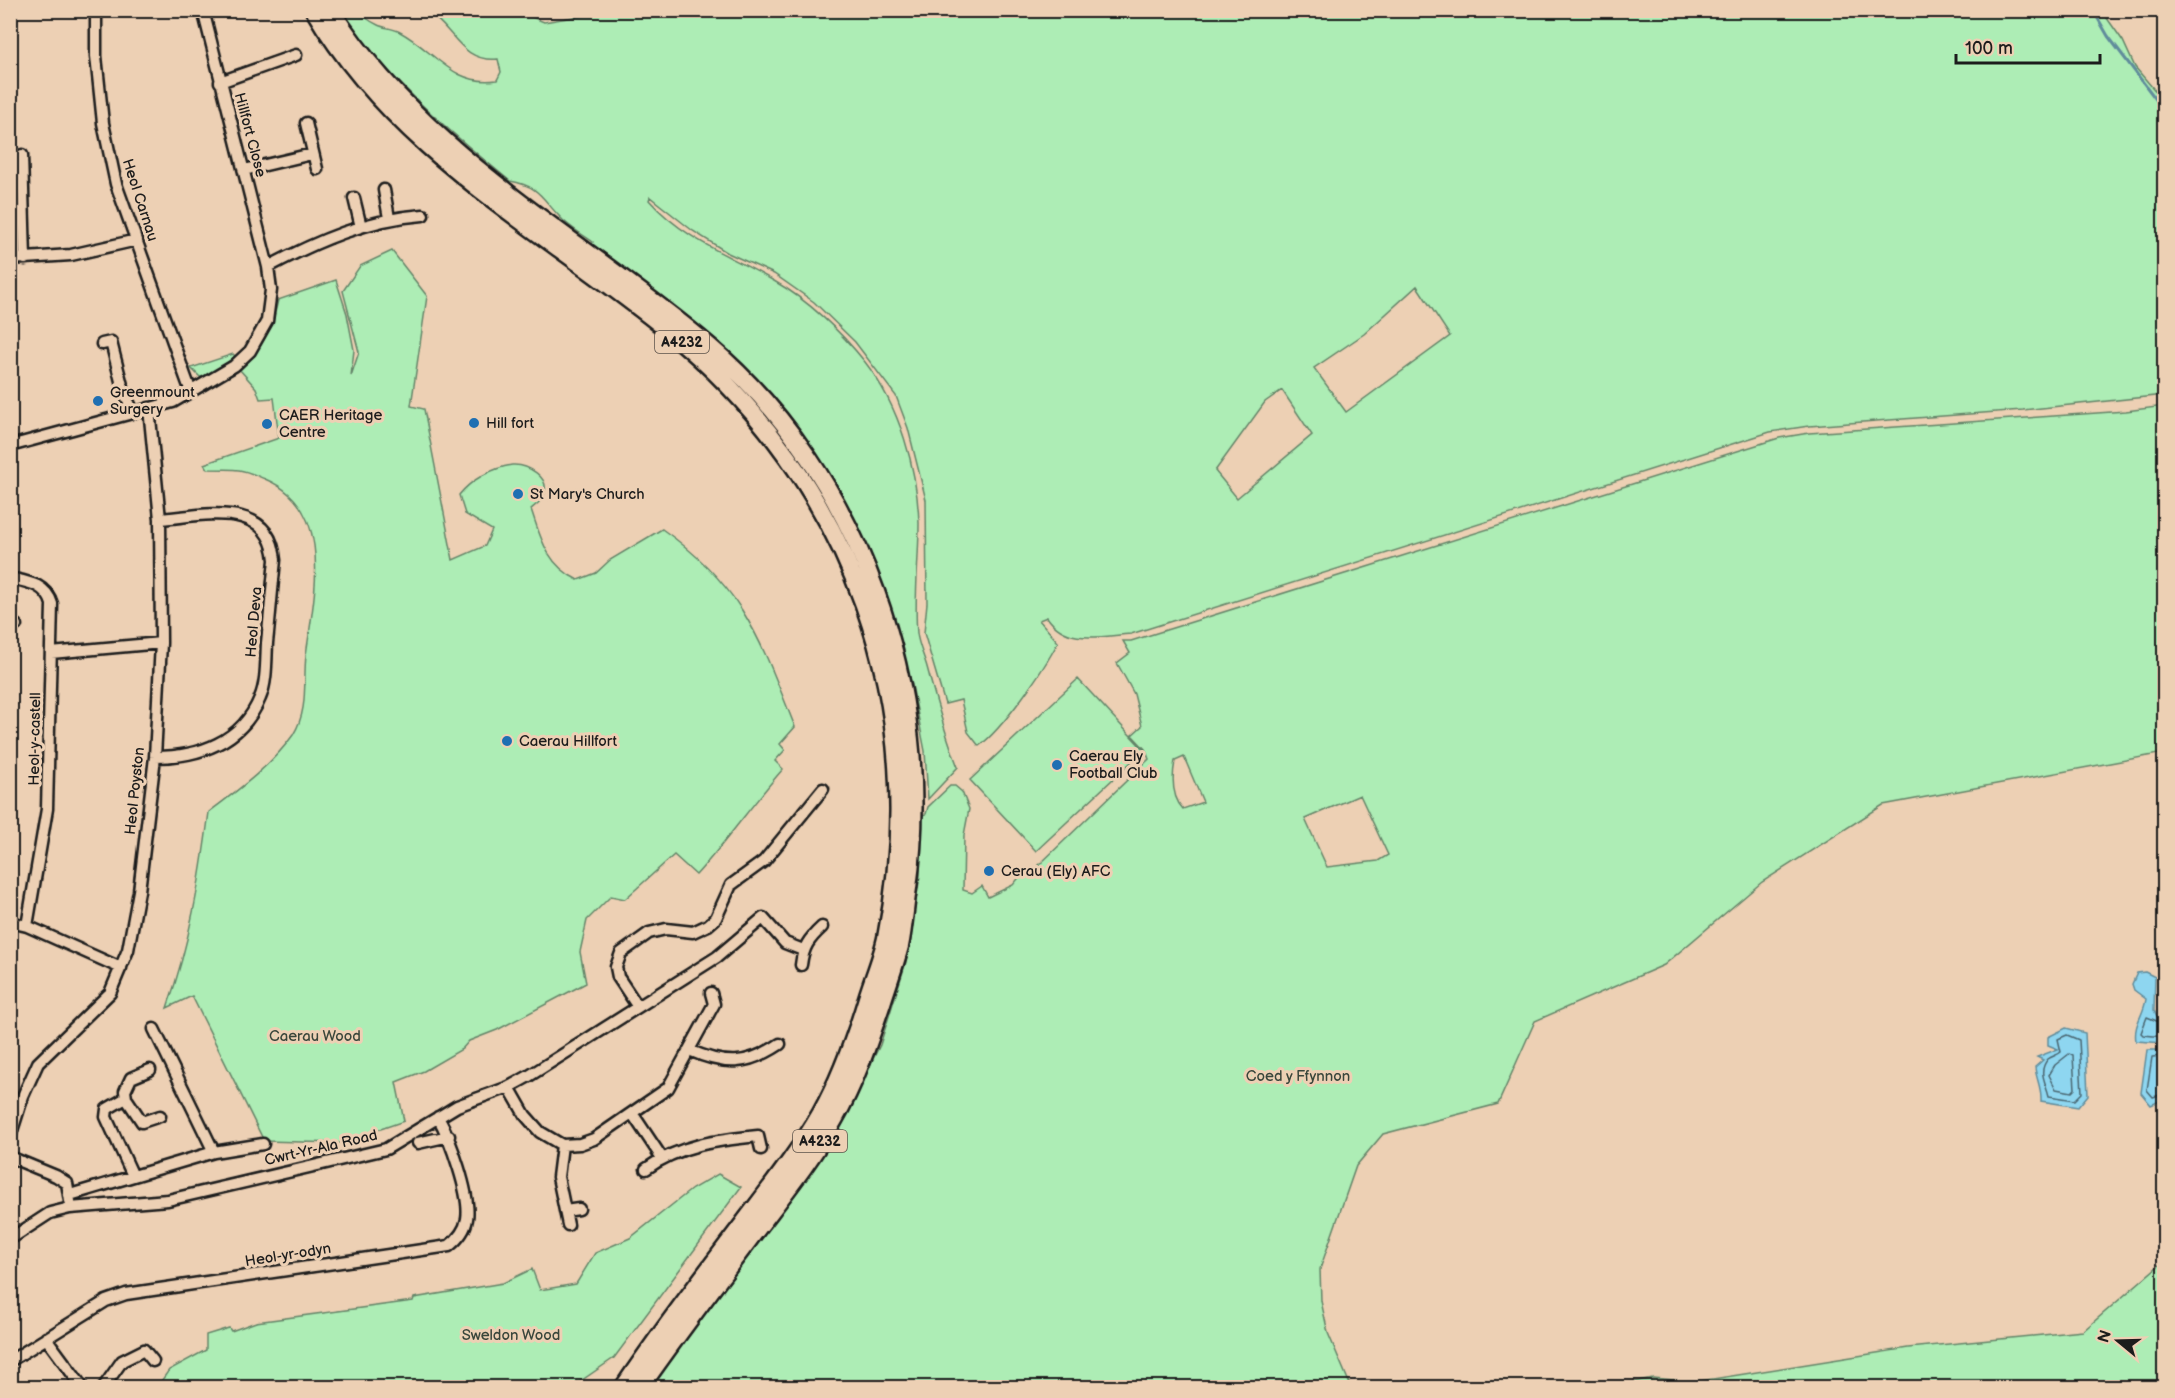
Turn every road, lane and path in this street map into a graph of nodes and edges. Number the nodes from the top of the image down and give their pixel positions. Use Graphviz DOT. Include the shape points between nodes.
graph roads {
  1 [pos="96,10"];
  2 [pos="203,10"];
  3 [pos="314,10"];
  4 [pos="331,10"];
  5 [pos="296,55"];
  6 [pos="220,82"];
  7 [pos="306,123"];
  8 [pos="312,154"];
  9 [pos="22,155"];
  10 [pos="317,169"];
  11 [pos="244,170"];
  12 [pos="384,190"];
  13 [pos="354,198"];
  14 [pos="423,216"];
  15 [pos="390,218"];
  16 [pos="361,228"];
  17 [pos="137,240"];
  18 [pos="10,259"];
  19 [pos="25,259"];
  20 [pos="268,267"];
  21 [pos="102,344"];
  22 [pos="191,392"];
  23 [pos="149,408"];
  24 [pos="133,412"];
  25 [pos="10,446"];
  26 [pos="160,519"];
  27 [pos="10,578"];
  28 [pos="161,643"];
  29 [pos="51,653"];
  30 [pos="155,757"];
  31 [pos="906,773"];
  32 [pos="823,789"];
  33 [pos="905,854"];
  34 [pos="10,922"];
  35 [pos="27,926"];
  36 [pos="822,927"];
  37 [pos="803,950"];
  38 [pos="801,964"];
  39 [pos="121,968"];
  40 [pos="711,993"];
  41 [pos="638,1007"];
  42 [pos="154,1029"];
  43 [pos="760,1042"];
  44 [pos="780,1044"];
  45 [pos="689,1050"];
  46 [pos="766,1053"];
  47 [pos="150,1070"];
  48 [pos="509,1087"];
  49 [pos="126,1098"];
  50 [pos="632,1113"];
  51 [pos="160,1116"];
  52 [pos="438,1117"];
  53 [pos="449,1136"];
  54 [pos="10,1137"];
  55 [pos="418,1143"];
  56 [pos="262,1144"];
  57 [pos="562,1145"];
  58 [pos="761,1149"];
  59 [pos="214,1152"];
  60 [pos="10,1157"];
  61 [pos="662,1158"];
  62 [pos="646,1169"];
  63 [pos="133,1176"];
  64 [pos="70,1195"];
  65 [pos="70,1208"];
  66 [pos="579,1209"];
  67 [pos="565,1211"];
  68 [pos="568,1225"];
  69 [pos="10,1239"];
  70 [pos="46,1338"];
  71 [pos="10,1361"];
  72 [pos="153,1361"];
  73 [pos="83,1388"];
  74 [pos="103,1388"];
  75 [pos="623,1388"];
  76 [pos="640,1388"];
  1 -- 17 [label="street, Heol Carnau" via="102,123 116,184"];
  2 -- 6 [label="street, Hillfort Close"];
  3 -- 31 [label="main road, A4232" via="352,67 413,133 505,209 670,332 718,374 761,421 815,497 872,621"];
  4 -- 31 [label="main road, A4232" via="357,51 419,119 728,362 800,446 848,528 885,615 909,718"];
  5 -- 6 [label="street"];
  6 -- 11 [label="street, Hillfort Close"];
  7 -- 8 [label="street"];
  8 -- 10 [label="street"];
  8 -- 11 [label="street"];
  9 -- 19 [label="street"];
  11 -- 20 [label="street, Hillfort Close"];
  12 -- 15 [label="street"];
  13 -- 16 [label="street"];
  14 -- 15 [label="street"];
  15 -- 16 [label="street"];
  16 -- 20 [label="street" via="326,239"];
  17 -- 19 [label="street" via="71,255"];
  17 -- 22 [label="street, Heol Carnau"];
  18 -- 19 [label="street"];
  20 -- 22 [label="street, Hillfort Close" via="270,307 267,321 250,351 234,366"];
  21 -- 24 [label="street" via="111,342"];
  22 -- 23 [label="street, Hillfort Close"];
  23 -- 24 [label="street, Hillfort Close"];
  23 -- 26 [label="street, Heol Poyston"];
  24 -- 25 [label="street, Hillfort Close"];
  26 -- 28 [label="street, Heol Poyston"];
  26 -- 30 [label="street, Heol Deva" via="242,516 262,527 269,536 275,560 261,697 252,713 241,727 212,749"];
  27 -- 29 [label="street, Heol-y-castell" via="36,584 50,596"];
  28 -- 29 [label="street"];
  28 -- 30 [label="street, Heol Poyston"];
  29 -- 35 [label="street, Heol-y-castell" via="47,808"];
  30 -- 39 [label="street, Heol Poyston" via="139,891"];
  31 -- 33 [label="main road, A4232"];
  32 -- 41 [label="street" via="808,816 764,861 731,885 716,918 708,925 693,932 666,929 649,933 621,953 616,968 618,977"];
  33 -- 75 [label="main road, A4232" via="885,941 857,1032 822,1112"];
  33 -- 76 [label="main road, A4232" via="900,944 870,1039 835,1119"];
  34 -- 35 [label="street"];
  35 -- 39 [label="street"];
  36 -- 37 [label="street"];
  37 -- 38 [label="street"];
  37 -- 41 [label="street, Cwrt-Yr-Ala Road" via="785,943 763,918 717,957"];
  39 -- 54 [label="street, Heol Poyston" via="110,993 38,1064"];
  40 -- 45 [label="street" via="714,1004"];
  41 -- 48 [label="street, Cwrt-Yr-Ala Road"];
  42 -- 59 [label="street" via="165,1043"];
  43 -- 46 [label="street"];
  44 -- 46 [label="street"];
  45 -- 46 [label="street" via="730,1062 755,1059"];
  45 -- 50 [label="street" via="668,1088"];
  47 -- 49 [label="street" via="131,1078"];
  48 -- 52 [label="street, Cwrt-Yr-Ala Road"];
  48 -- 57 [label="street" via="525,1115"];
  49 -- 51 [label="street" via="142,1122"];
  49 -- 63 [label="street" via="110,1106 106,1118"];
  50 -- 57 [label="street" via="594,1139"];
  50 -- 61 [label="street"];
  52 -- 53 [label="street, Heol-yr-odyn"];
  52 -- 65 [label="street, Cwrt-Yr-Ala Road" via="395,1146 378,1151 168,1200"];
  53 -- 55 [label="street"];
  53 -- 70 [label="street, Heol-yr-odyn" via="468,1207 464,1229 449,1245 126,1294 106,1301"];
  56 -- 59 [label="street, Cwrt-Yr-Ala Road"];
  57 -- 67 [label="street" via="558,1177"];
  58 -- 61 [label="street" via="758,1136 722,1140"];
  59 -- 63 [label="street, Cwrt-Yr-Ala Road"];
  60 -- 64 [label="street" via="56,1176 67,1183"];
  61 -- 62 [label="street"];
  63 -- 64 [label="street, Cwrt-Yr-Ala Road"];
  64 -- 65 [label="street"];
  65 -- 69 [label="street, Cwrt-Yr-Ala Road" via="50,1213"];
  66 -- 67 [label="street"];
  67 -- 68 [label="street"];
  70 -- 71 [label="street, Heol-yr-odyn"];
  70 -- 73 [label="street"];
  72 -- 74 [label="street" via="144,1350 122,1361"];
}
